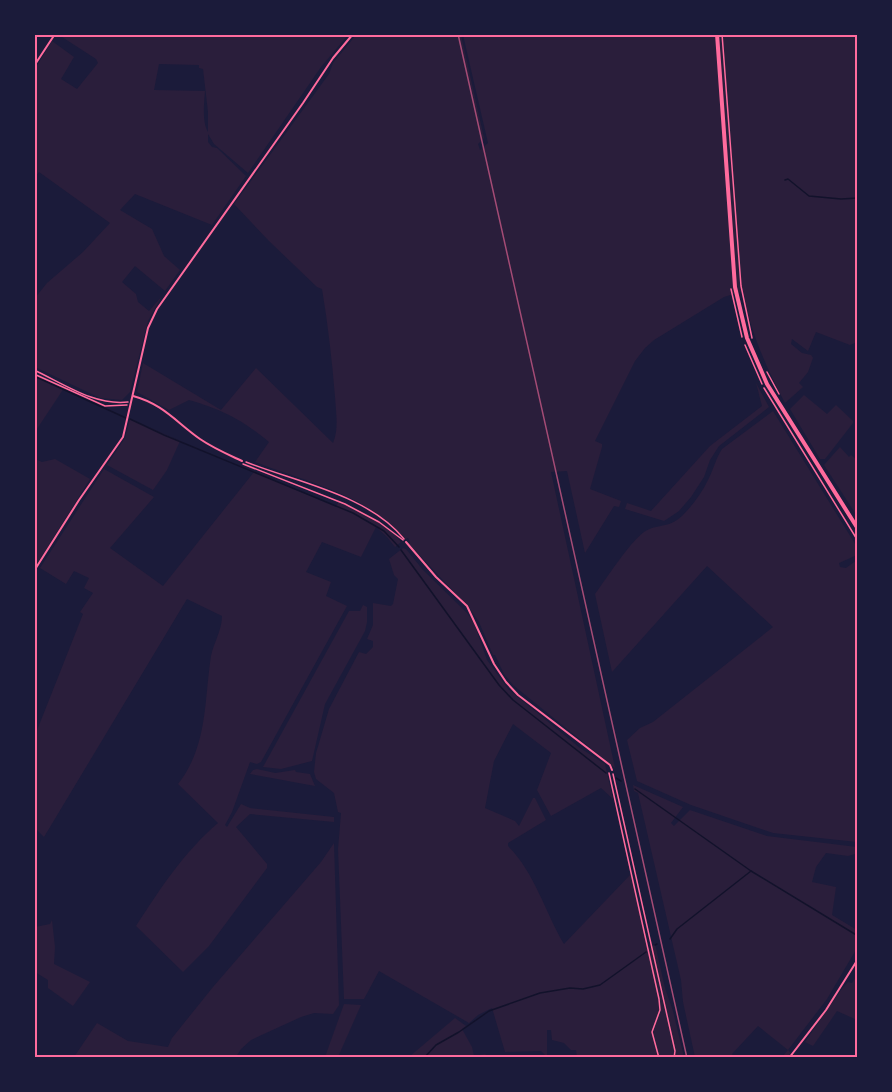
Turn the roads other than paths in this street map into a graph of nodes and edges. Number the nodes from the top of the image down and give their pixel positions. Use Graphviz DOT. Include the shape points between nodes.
graph roads {
  1 [pos="55,34"];
  2 [pos="353,34"];
  3 [pos="717,34"];
  4 [pos="34,66"];
  5 [pos="133,396"];
  6 [pos="242,462"];
  7 [pos="855,521"];
  8 [pos="858,530"];
  9 [pos="406,542"];
  10 [pos="34,571"];
  11 [pos="612,770"];
  12 [pos="858,959"];
  13 [pos="789,1058"];
  1 -- 4 [label="street"];
  2 -- 5 [label="street" via="157,309 148,328"];
  3 -- 7 [label="main road" via="735,287 747,338 767,384"];
  5 -- 6 [label="street" via="164,409 198,438"];
  5 -- 10 [label="street" via="123,437"];
  7 -- 8 [label="main road"];
  9 -- 11 [label="street" via="466,606 506,682"];
  12 -- 13 [label="street"];
}
